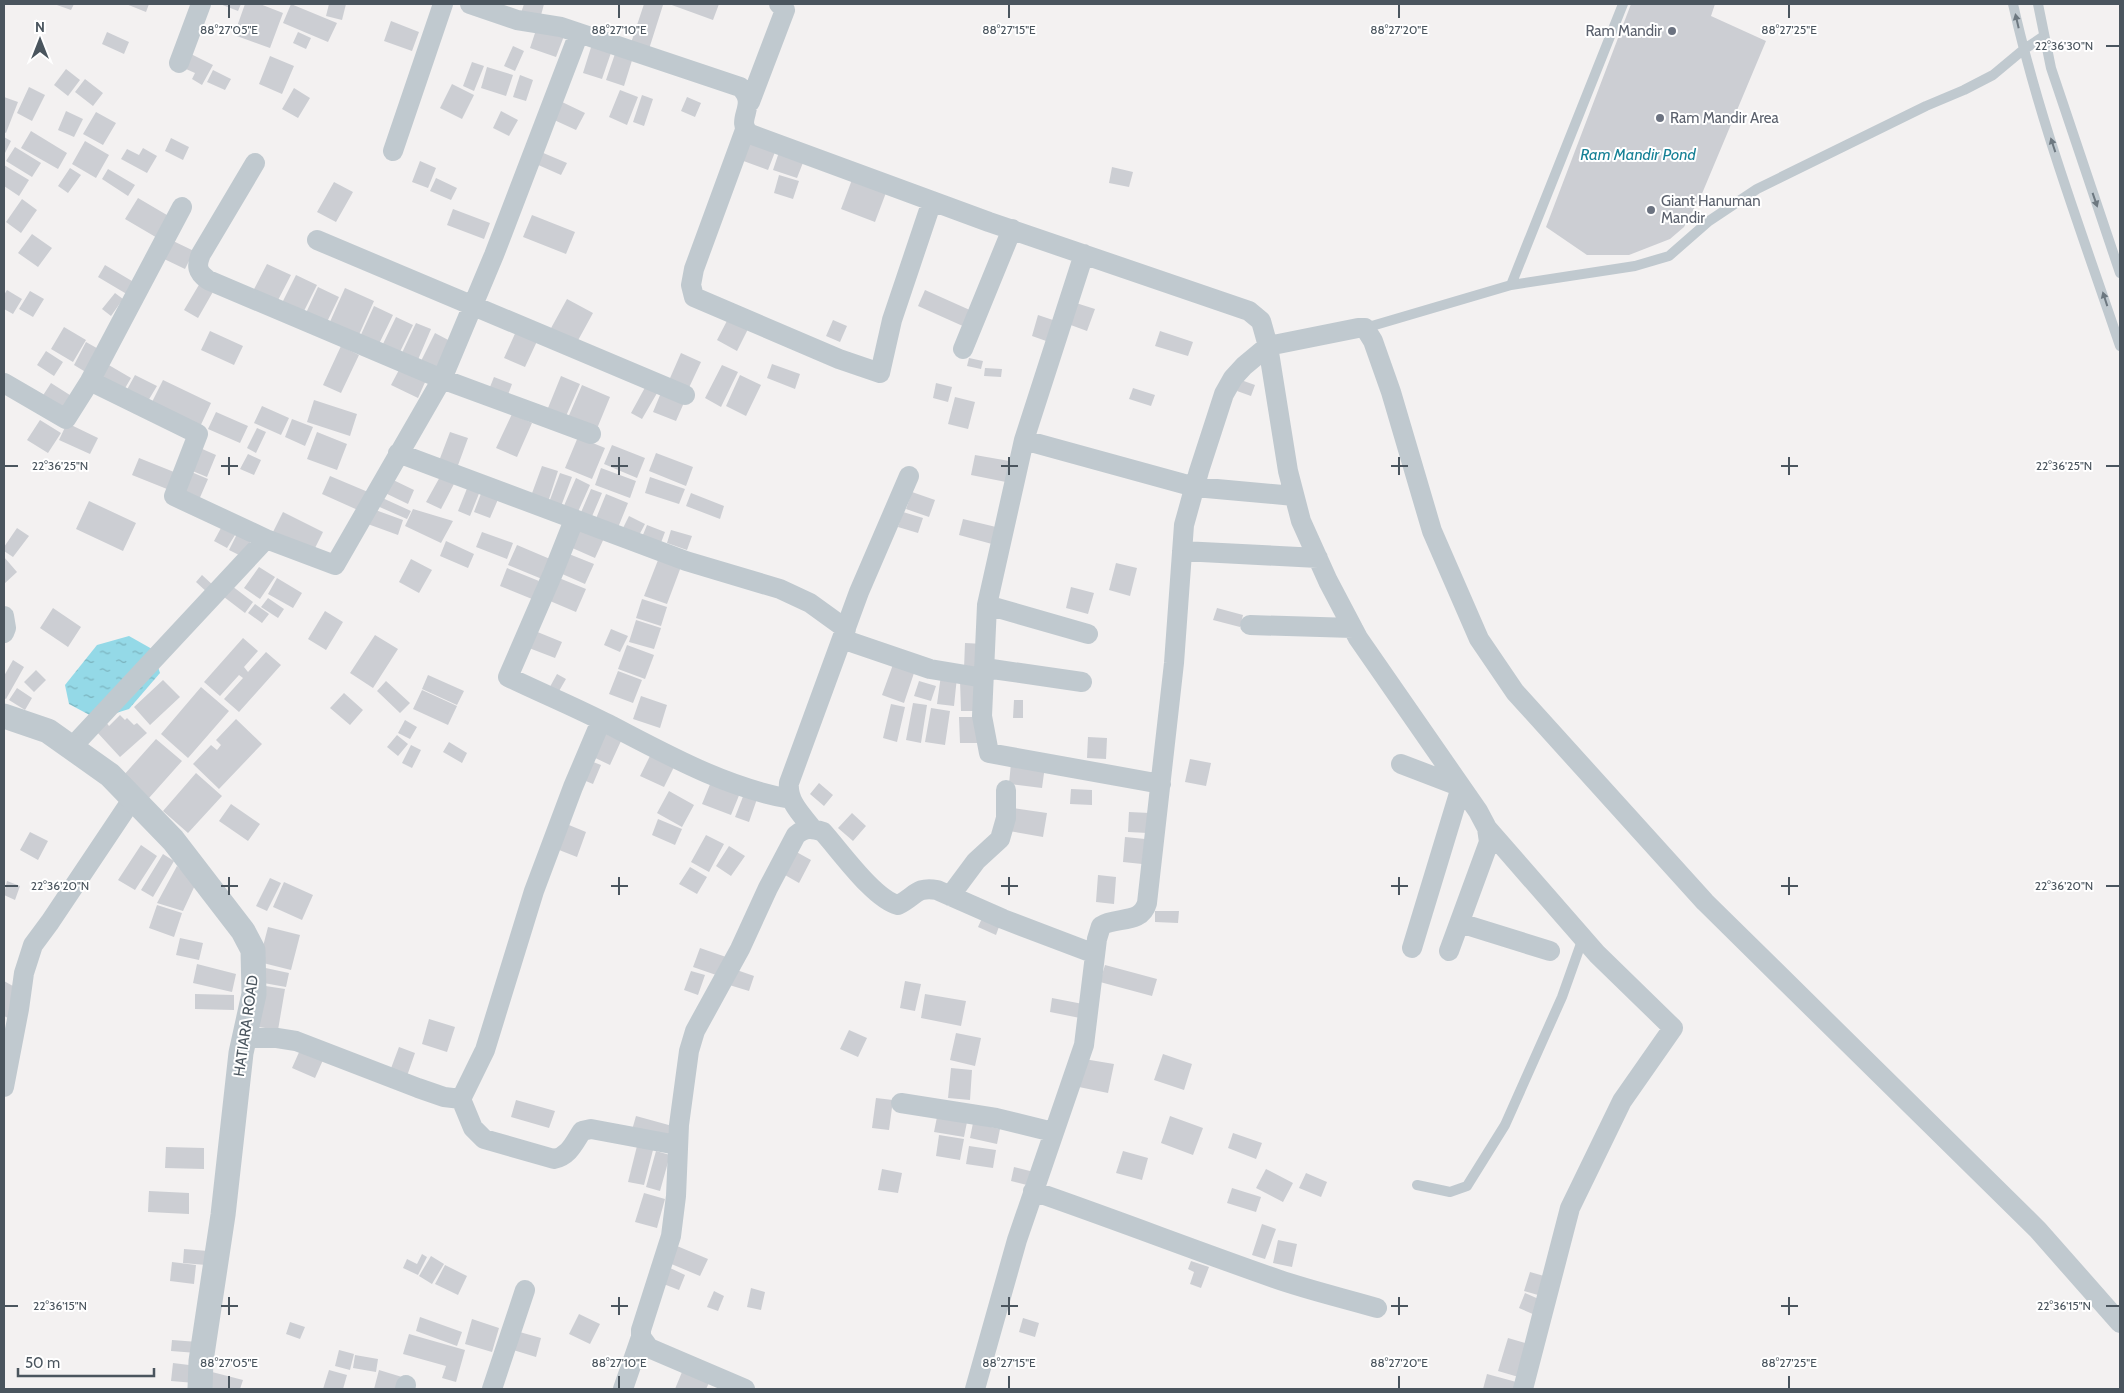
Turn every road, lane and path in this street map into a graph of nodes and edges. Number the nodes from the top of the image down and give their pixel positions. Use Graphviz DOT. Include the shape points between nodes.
graph roads {
  1 [pos="201,4"];
  2 [pos="443,4"];
  3 [pos="470,4"];
  4 [pos="779,4"];
  5 [pos="1623,4"];
  6 [pos="2013,4"];
  7 [pos="2038,4"];
  8 [pos="580,33"];
  9 [pos="2044,36"];
  10 [pos="2023,50"];
  11 [pos="179,63"];
  12 [pos="750,102"];
  13 [pos="745,130"];
  14 [pos="393,151"];
  15 [pos="255,163"];
  16 [pos="932,201"];
  17 [pos="182,207"];
  18 [pos="1012,229"];
  19 [pos="317,240"];
  20 [pos="1084,254"];
  21 [pos="2120,273"];
  22 [pos="1511,285"];
  23 [pos="473,304"];
  24 [pos="1356,330"];
  25 [pos="1272,346"];
  26 [pos="2120,346"];
  27 [pos="963,349"];
  28 [pos="442,379"];
  29 [pos="90,381"];
  30 [pos="4,383"];
  31 [pos="685,395"];
  32 [pos="591,434"];
  33 [pos="1024,440"];
  34 [pos="398,453"];
  35 [pos="909,476"];
  36 [pos="1195,487"];
  37 [pos="1294,496"];
  38 [pos="574,520"];
  39 [pos="266,539"];
  40 [pos="1182,551"];
  41 [pos="1318,558"];
  42 [pos="988,605"];
  43 [pos="4,616"];
  44 [pos="1250,625"];
  45 [pos="1353,628"];
  46 [pos="4,633"];
  47 [pos="844,634"];
  48 [pos="1088,634"];
  49 [pos="984,673"];
  50 [pos="1082,682"];
  51 [pos="4,716"];
  52 [pos="601,721"];
  53 [pos="72,747"];
  54 [pos="1401,764"];
  55 [pos="1161,784"];
  56 [pos="1462,787"];
  57 [pos="1006,790"];
  58 [pos="133,798"];
  59 [pos="791,800"];
  60 [pos="812,828"];
  61 [pos="1487,828"];
  62 [pos="950,896"];
  63 [pos="1460,924"];
  64 [pos="1583,938"];
  65 [pos="1412,948"];
  66 [pos="1449,951"];
  67 [pos="1550,951"];
  68 [pos="1095,954"];
  69 [pos="244,1038"];
  70 [pos="4,1086"];
  71 [pos="461,1099"];
  72 [pos="901,1103"];
  73 [pos="1053,1132"];
  74 [pos="678,1144"];
  75 [pos="1417,1185"];
  76 [pos="1033,1191"];
  77 [pos="525,1290"];
  78 [pos="1377,1308"];
  79 [pos="2120,1323"];
  80 [pos="641,1338"];
  81 [pos="200,1389"];
  82 [pos="492,1389"];
  83 [pos="623,1389"];
  84 [pos="745,1389"];
  85 [pos="975,1389"];
  86 [pos="1523,1389"];
  1 -- 11 [label="street"];
  2 -- 14 [label="street"];
  3 -- 8 [label="street" via="517,20"];
  4 -- 12 [label="street" via="785,10"];
  5 -- 22 [label="lane"];
  10 -- 6 [label="lane, one-way"];
  7 -- 9 [label="lane"];
  8 -- 12 [label="street" via="740,87"];
  8 -- 23 [label="street"];
  9 -- 10 [label="lane"];
  9 -- 21 [label="lane, one-way" via="2067,120"];
  10 -- 22 [label="lane" via="1993,74 1964,90 1757,190 1709,221 1669,256 1635,266"];
  26 -- 10 [label="lane, one-way"];
  12 -- 13 [label="street"];
  13 -- 16 [label="street"];
  13 -- 16 [label="street" via="694,269 691,285 694,297 839,359 880,373 892,320"];
  15 -- 28 [label="street" via="201,254 197,264 200,274"];
  16 -- 18 [label="street"];
  17 -- 29 [label="street"];
  18 -- 20 [label="street"];
  18 -- 27 [label="street"];
  19 -- 23 [label="street"];
  20 -- 25 [label="street" via="1250,311 1261,321"];
  20 -- 33 [label="street"];
  22 -- 24 [label="lane"];
  23 -- 28 [label="street"];
  23 -- 31 [label="street"];
  24 -- 25 [label="street"];
  24 -- 79 [label="street" via="1373,341 1432,531 1479,640 1515,692 1706,902 2038,1230"];
  25 -- 36 [label="street" via="1244,366 1224,394"];
  25 -- 37 [label="street" via="1279,423"];
  28 -- 32 [label="street"];
  28 -- 34 [label="street"];
  29 -- 30 [label="street" via="66,419"];
  29 -- 39 [label="street" via="198,434 174,496"];
  33 -- 36 [label="street"];
  33 -- 42 [label="street"];
  34 -- 38 [label="street"];
  34 -- 39 [label="street" via="335,565"];
  35 -- 47 [label="street"];
  36 -- 37 [label="street"];
  36 -- 40 [label="street" via="1184,525"];
  37 -- 41 [label="street"];
  38 -- 47 [label="street" via="780,589 810,603"];
  38 -- 52 [label="street" via="508,677"];
  39 -- 53 [label="street"];
  40 -- 41 [label="street"];
  40 -- 55 [label="street"];
  41 -- 45 [label="street"];
  42 -- 48 [label="street"];
  42 -- 49 [label="street"];
  43 -- 46 [label="street"];
  44 -- 45 [label="street"];
  45 -- 56 [label="street"];
  47 -- 49 [label="street" via="930,669"];
  47 -- 59 [label="street" via="789,783"];
  49 -- 50 [label="street"];
  49 -- 55 [label="street" via="982,716 989,754"];
  51 -- 53 [label="street, HATIARA ROAD" via="48,731"];
  52 -- 59 [label="street" via="682,762 745,788"];
  52 -- 71 [label="street" via="534,891 485,1050"];
  53 -- 58 [label="street, HATIARA ROAD" via="110,775"];
  54 -- 56 [label="street"];
  55 -- 68 [label="street" via="1145,911 1140,916 1108,921 1101,926"];
  56 -- 61 [label="street"];
  56 -- 65 [label="street"];
  57 -- 62 [label="street" via="1006,818 1000,839 976,860"];
  58 -- 69 [label="street, HATIARA ROAD" via="173,840 243,931 253,950 254,994"];
  58 -- 70 [label="street" via="33,945 24,973"];
  59 -- 60 [label="street"];
  60 -- 62 [label="street" via="823,832 889,903 898,905 926,888"];
  60 -- 74 [label="street" via="796,835 696,1031 685,1070"];
  61 -- 63 [label="street" via="1489,842"];
  61 -- 64 [label="street"];
  62 -- 68 [label="street"];
  63 -- 66 [label="street"];
  63 -- 67 [label="street"];
  64 -- 75 [label="lane" via="1562,997 1505,1126 1467,1186 1450,1192"];
  64 -- 86 [label="street" via="1673,1028 1622,1101 1570,1208"];
  68 -- 73 [label="street" via="1084,1045"];
  69 -- 71 [label="street" via="296,1041 418,1088"];
  69 -- 81 [label="street, HATIARA ROAD"];
  71 -- 74 [label="street" via="472,1128 484,1139 554,1159 562,1158 582,1131 591,1129"];
  72 -- 73 [label="street" via="996,1118"];
  73 -- 76 [label="street"];
  74 -- 80 [label="street" via="671,1236"];
  76 -- 78 [label="street" via="1276,1279"];
  76 -- 85 [label="street"];
  77 -- 82 [label="street"];
  80 -- 83 [label="street"];
  80 -- 84 [label="street" via="649,1348"];
}
